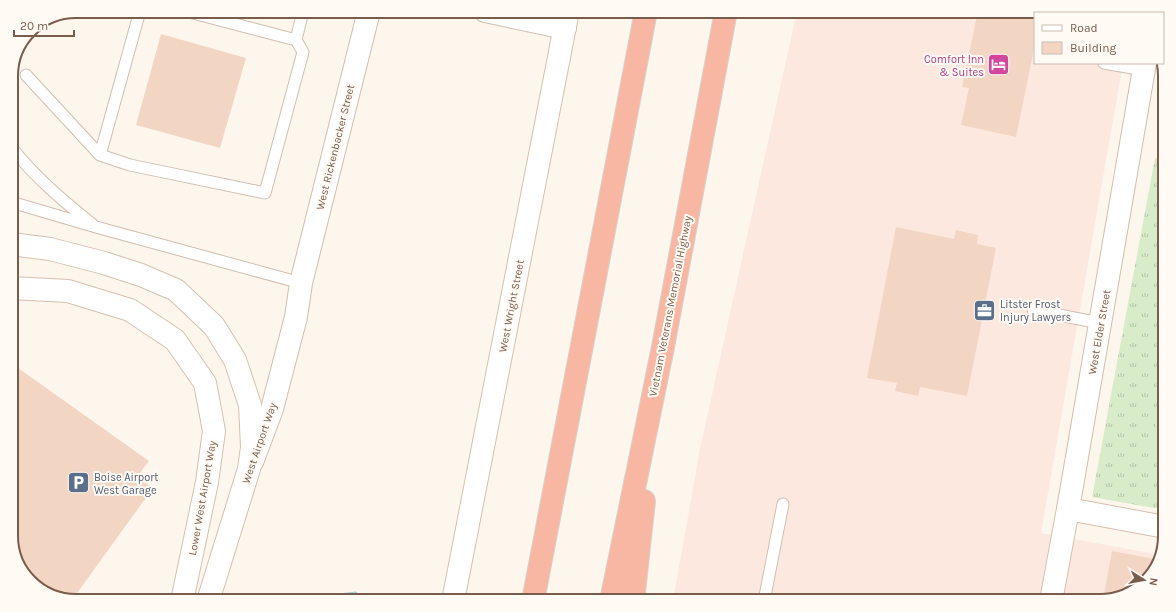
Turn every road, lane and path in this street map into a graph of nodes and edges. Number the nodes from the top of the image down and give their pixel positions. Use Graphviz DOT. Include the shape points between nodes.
graph roads {
  1 [pos="138,18"];
  2 [pos="212,18"];
  3 [pos="301,18"];
  4 [pos="367,18"];
  5 [pos="548,18"];
  6 [pos="645,18"];
  7 [pos="725,18"];
  8 [pos="566,20"];
  9 [pos="296,40"];
  10 [pos="1114,64"];
  11 [pos="1145,67"];
  12 [pos="26,75"];
  13 [pos="100,155"];
  14 [pos="18,156"];
  15 [pos="18,204"];
  16 [pos="96,227"];
  17 [pos="18,245"];
  18 [pos="301,283"];
  19 [pos="18,288"];
  20 [pos="1033,310"];
  21 [pos="1100,323"];
  22 [pos="663,347"];
  23 [pos="249,469"];
  24 [pos="783,504"];
  25 [pos="1068,508"];
  26 [pos="1158,526"];
  27 [pos="183,594"];
  28 [pos="210,594"];
  29 [pos="455,594"];
  30 [pos="534,594"];
  31 [pos="612,594"];
  32 [pos="634,594"];
  33 [pos="765,594"];
  34 [pos="1052,594"];
  1 -- 13 [label="lane"];
  2 -- 9 [label="lane"];
  3 -- 9 [label="lane"];
  4 -- 18 [label="street, West Rickenbacker Street"];
  5 -- 8 [label="street"];
  6 -- 30 [label="highway"];
  7 -- 22 [label="highway, Vietnam Veterans Memorial Highway"];
  8 -- 29 [label="street, West Wright Street"];
  9 -- 13 [label="lane" via="303,52 265,193 130,165"];
  10 -- 11 [label="lane"];
  11 -- 21 [label="street, West Elder Street"];
  12 -- 13 [label="lane"];
  14 -- 16 [label="lane" via="52,192"];
  15 -- 16 [label="lane"];
  16 -- 18 [label="lane"];
  17 -- 23 [label="street" via="50,249 141,275 176,290 214,326 236,360 250,405 252,447"];
  18 -- 23 [label="street, West Airport Way" via="296,316 272,410"];
  19 -- 27 [label="street, Lower West Airport Way" via="68,291 130,310 175,340 205,383 214,431 207,482"];
  20 -- 21 [label="lane"];
  21 -- 25 [label="street, West Elder Street"];
  22 -- 31 [label="highway, Vietnam Veterans Memorial Highway"];
  22 -- 32 [label="highway"];
  23 -- 28 [label="street, West Airport Way"];
  24 -- 33 [label="lane"];
  25 -- 26 [label="street"];
  25 -- 34 [label="street, West Elder Street"];
}
